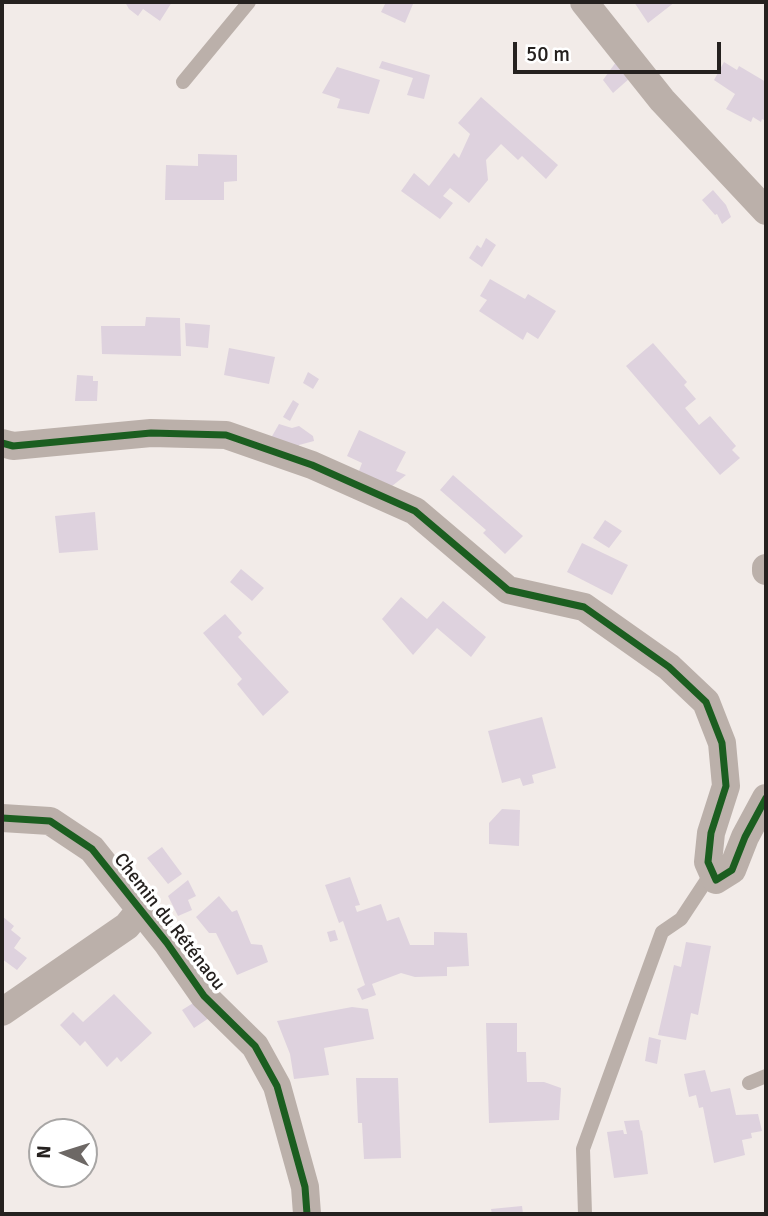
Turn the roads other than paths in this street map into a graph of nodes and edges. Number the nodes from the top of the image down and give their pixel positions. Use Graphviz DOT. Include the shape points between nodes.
graph roads {
  1 [pos="249,2"];
  2 [pos="584,2"];
  3 [pos="183,82"];
  4 [pos="766,211"];
  5 [pos="2,443"];
  6 [pos="766,798"];
  7 [pos="2,818"];
  8 [pos="712,872"];
  9 [pos="140,910"];
  10 [pos="2,1012"];
  11 [pos="766,1076"];
  12 [pos="749,1083"];
  13 [pos="307,1214"];
  14 [pos="585,1214"];
  1 -- 3 [label="lane"];
  2 -- 4 [label="street" via="662,100"];
  5 -- 8 [label="street" via="13,446 151,433 226,435 312,465 415,511 508,590 584,607 670,667 706,702 722,743 726,786 711,832 708,862"];
  6 -- 8 [label="street" via="732,870 716,880"];
  7 -- 9 [label="street, Chemin du Réténaou" via="50,821 92,849"];
  8 -- 14 [label="lane" via="681,919 662,932 583,1149"];
  9 -- 10 [label="street" via="127,926"];
  9 -- 13 [label="street, Chemin du Réténaou" via="204,996 256,1046 277,1086 306,1187"];
  11 -- 12 [label="lane"];
}
